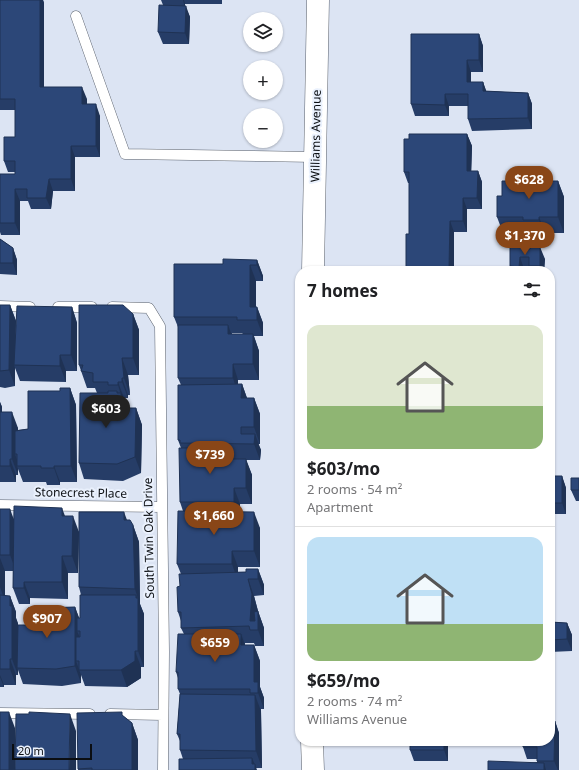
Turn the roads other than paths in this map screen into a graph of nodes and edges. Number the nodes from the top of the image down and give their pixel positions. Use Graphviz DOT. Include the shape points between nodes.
graph roads {
  1 [pos="318,0"];
  2 [pos="76,16"];
  3 [pos="316,157"];
  4 [pos="313,266"];
  5 [pos="0,306"];
  6 [pos="0,505"];
  7 [pos="162,507"];
  8 [pos="0,713"];
  9 [pos="163,715"];
  10 [pos="312,746"];
  11 [pos="163,770"];
  12 [pos="313,770"];
  1 -- 3 [label="street, Williams Avenue"];
  2 -- 3 [label="lane" via="125,154"];
  3 -- 4 [label="street, Williams Avenue"];
  5 -- 7 [label="lane, South Twin Oak Drive" via="149,308 160,326"];
  6 -- 7 [label="lane, Stonecrest Place"];
  7 -- 9 [label="lane, South Twin Oak Drive"];
  8 -- 9 [label="lane"];
  9 -- 11 [label="lane, South Twin Oak Drive"];
  10 -- 12 [label="street"];
}
